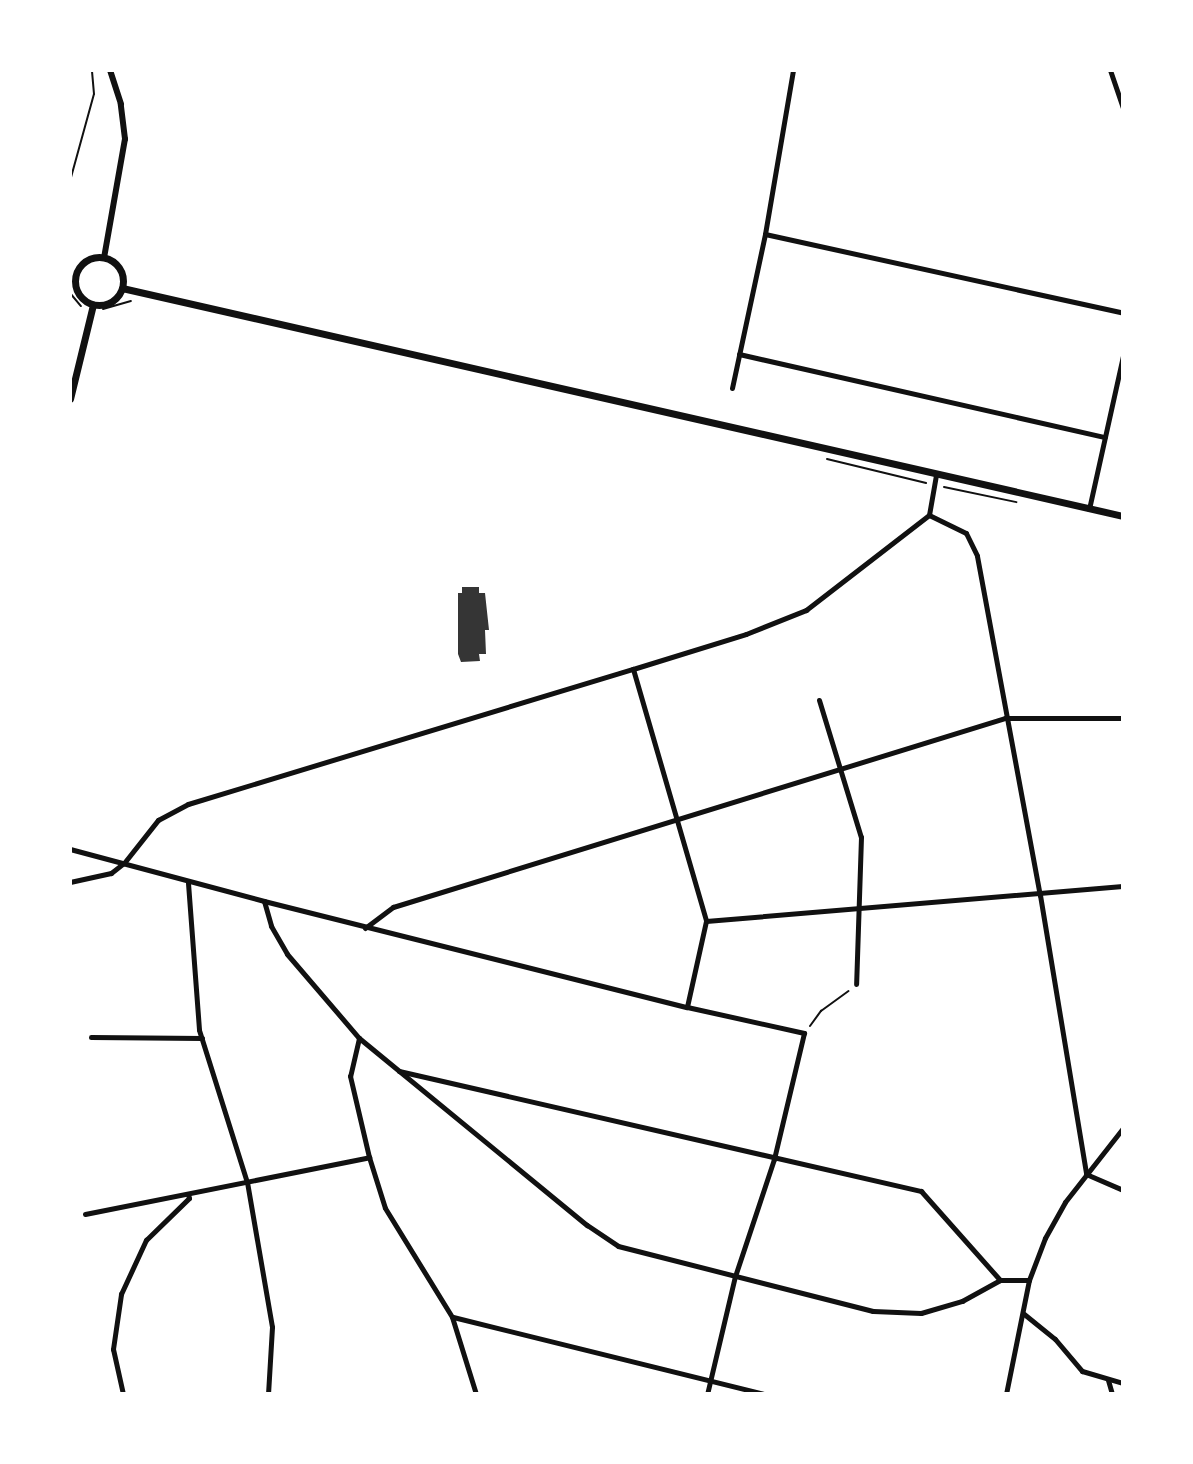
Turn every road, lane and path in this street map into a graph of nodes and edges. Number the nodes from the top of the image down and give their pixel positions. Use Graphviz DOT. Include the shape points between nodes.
graph roads {
  1 [pos="92,70"];
  2 [pos="110,70"];
  3 [pos="793,70"];
  4 [pos="1110,70"];
  5 [pos="1123,108"];
  6 [pos="70,181"];
  7 [pos="765,234"];
  8 [pos="104,258"];
  9 [pos="73,275"];
  10 [pos="122,288"];
  11 [pos="93,305"];
  12 [pos="1123,313"];
  13 [pos="739,354"];
  14 [pos="1123,356"];
  15 [pos="732,388"];
  16 [pos="70,399"];
  17 [pos="1105,437"];
  18 [pos="936,475"];
  19 [pos="1089,509"];
  20 [pos="929,515"];
  21 [pos="1123,516"];
  22 [pos="633,669"];
  23 [pos="819,700"];
  24 [pos="1005,718"];
  25 [pos="1123,718"];
  26 [pos="842,768"];
  27 [pos="676,819"];
  28 [pos="70,849"];
  29 [pos="124,863"];
  30 [pos="70,882"];
  31 [pos="188,883"];
  32 [pos="1123,886"];
  33 [pos="1040,895"];
  34 [pos="264,901"];
  35 [pos="857,909"];
  36 [pos="706,921"];
  37 [pos="365,928"];
  38 [pos="856,984"];
  39 [pos="687,1007"];
  40 [pos="804,1033"];
  41 [pos="91,1037"];
  42 [pos="202,1038"];
  43 [pos="359,1038"];
  44 [pos="398,1071"];
  45 [pos="1123,1128"];
  46 [pos="369,1157"];
  47 [pos="774,1159"];
  48 [pos="1086,1174"];
  49 [pos="247,1182"];
  50 [pos="1123,1190"];
  51 [pos="188,1194"];
  52 [pos="85,1214"];
  53 [pos="735,1276"];
  54 [pos="1000,1280"];
  55 [pos="1029,1280"];
  56 [pos="1024,1314"];
  57 [pos="452,1317"];
  58 [pos="1108,1380"];
  59 [pos="710,1382"];
  60 [pos="1123,1383"];
  61 [pos="123,1394"];
  62 [pos="268,1394"];
  63 [pos="476,1394"];
  64 [pos="707,1394"];
  65 [pos="764,1394"];
  66 [pos="1006,1394"];
  67 [pos="1112,1394"];
  1 -- 6 [label="path" via="94,94"];
  2 -- 8 [label="street" via="125,139"];
  3 -- 7 [label="street"];
  4 -- 5 [label="street"];
  7 -- 12 [label="street"];
  7 -- 13 [label="street"];
  8 -- 9 [label="main road" via="89,259"];
  8 -- 10 [label="main road" via="119,269"];
  9 -- 11 [label="main road" via="78,294"];
  10 -- 11 [label="main road" via="111,302"];
  10 -- 18 [label="main road"];
  11 -- 16 [label="main road"];
  13 -- 15 [label="street"];
  13 -- 17 [label="street"];
  14 -- 17 [label="street"];
  17 -- 19 [label="street"];
  18 -- 19 [label="main road"];
  18 -- 20 [label="street"];
  19 -- 21 [label="main road"];
  20 -- 22 [label="street" via="806,610"];
  20 -- 24 [label="street" via="966,533 977,556"];
  22 -- 27 [label="street"];
  22 -- 29 [label="street" via="188,804 158,820"];
  23 -- 26 [label="street"];
  24 -- 25 [label="street"];
  24 -- 26 [label="street"];
  24 -- 33 [label="street"];
  26 -- 27 [label="street"];
  26 -- 35 [label="street" via="861,837"];
  27 -- 36 [label="street"];
  27 -- 37 [label="street" via="393,907"];
  28 -- 29 [label="street"];
  29 -- 30 [label="street" via="111,873"];
  29 -- 31 [label="street"];
  31 -- 34 [label="street"];
  31 -- 42 [label="street"];
  32 -- 33 [label="street"];
  33 -- 35 [label="street"];
  33 -- 48 [label="street"];
  34 -- 37 [label="street"];
  34 -- 43 [label="street" via="287,954"];
  35 -- 36 [label="street"];
  35 -- 38 [label="street"];
  36 -- 39 [label="street"];
  37 -- 39 [label="street"];
  38 -- 40 [label="path" via="821,1011"];
  39 -- 40 [label="street"];
  40 -- 47 [label="street"];
  41 -- 42 [label="street"];
  42 -- 49 [label="street"];
  43 -- 44 [label="street"];
  43 -- 46 [label="street" via="350,1076"];
  44 -- 47 [label="street"];
  44 -- 53 [label="street" via="618,1246"];
  45 -- 48 [label="street"];
  46 -- 49 [label="street"];
  46 -- 57 [label="street" via="385,1208"];
  47 -- 53 [label="street"];
  47 -- 54 [label="street" via="921,1191"];
  48 -- 50 [label="street"];
  48 -- 55 [label="street" via="1045,1238"];
  49 -- 51 [label="street"];
  49 -- 62 [label="street" via="272,1327"];
  51 -- 52 [label="street"];
  51 -- 61 [label="street" via="146,1240 121,1294 113,1349"];
  53 -- 54 [label="street" via="873,1311 921,1313 962,1301"];
  53 -- 59 [label="street"];
  54 -- 55 [label="street"];
  55 -- 56 [label="street"];
  56 -- 58 [label="street" via="1082,1371"];
  56 -- 66 [label="street"];
  57 -- 59 [label="street"];
  57 -- 63 [label="street"];
  58 -- 60 [label="street"];
  58 -- 67 [label="street"];
  59 -- 64 [label="street"];
  59 -- 65 [label="street"];
}
